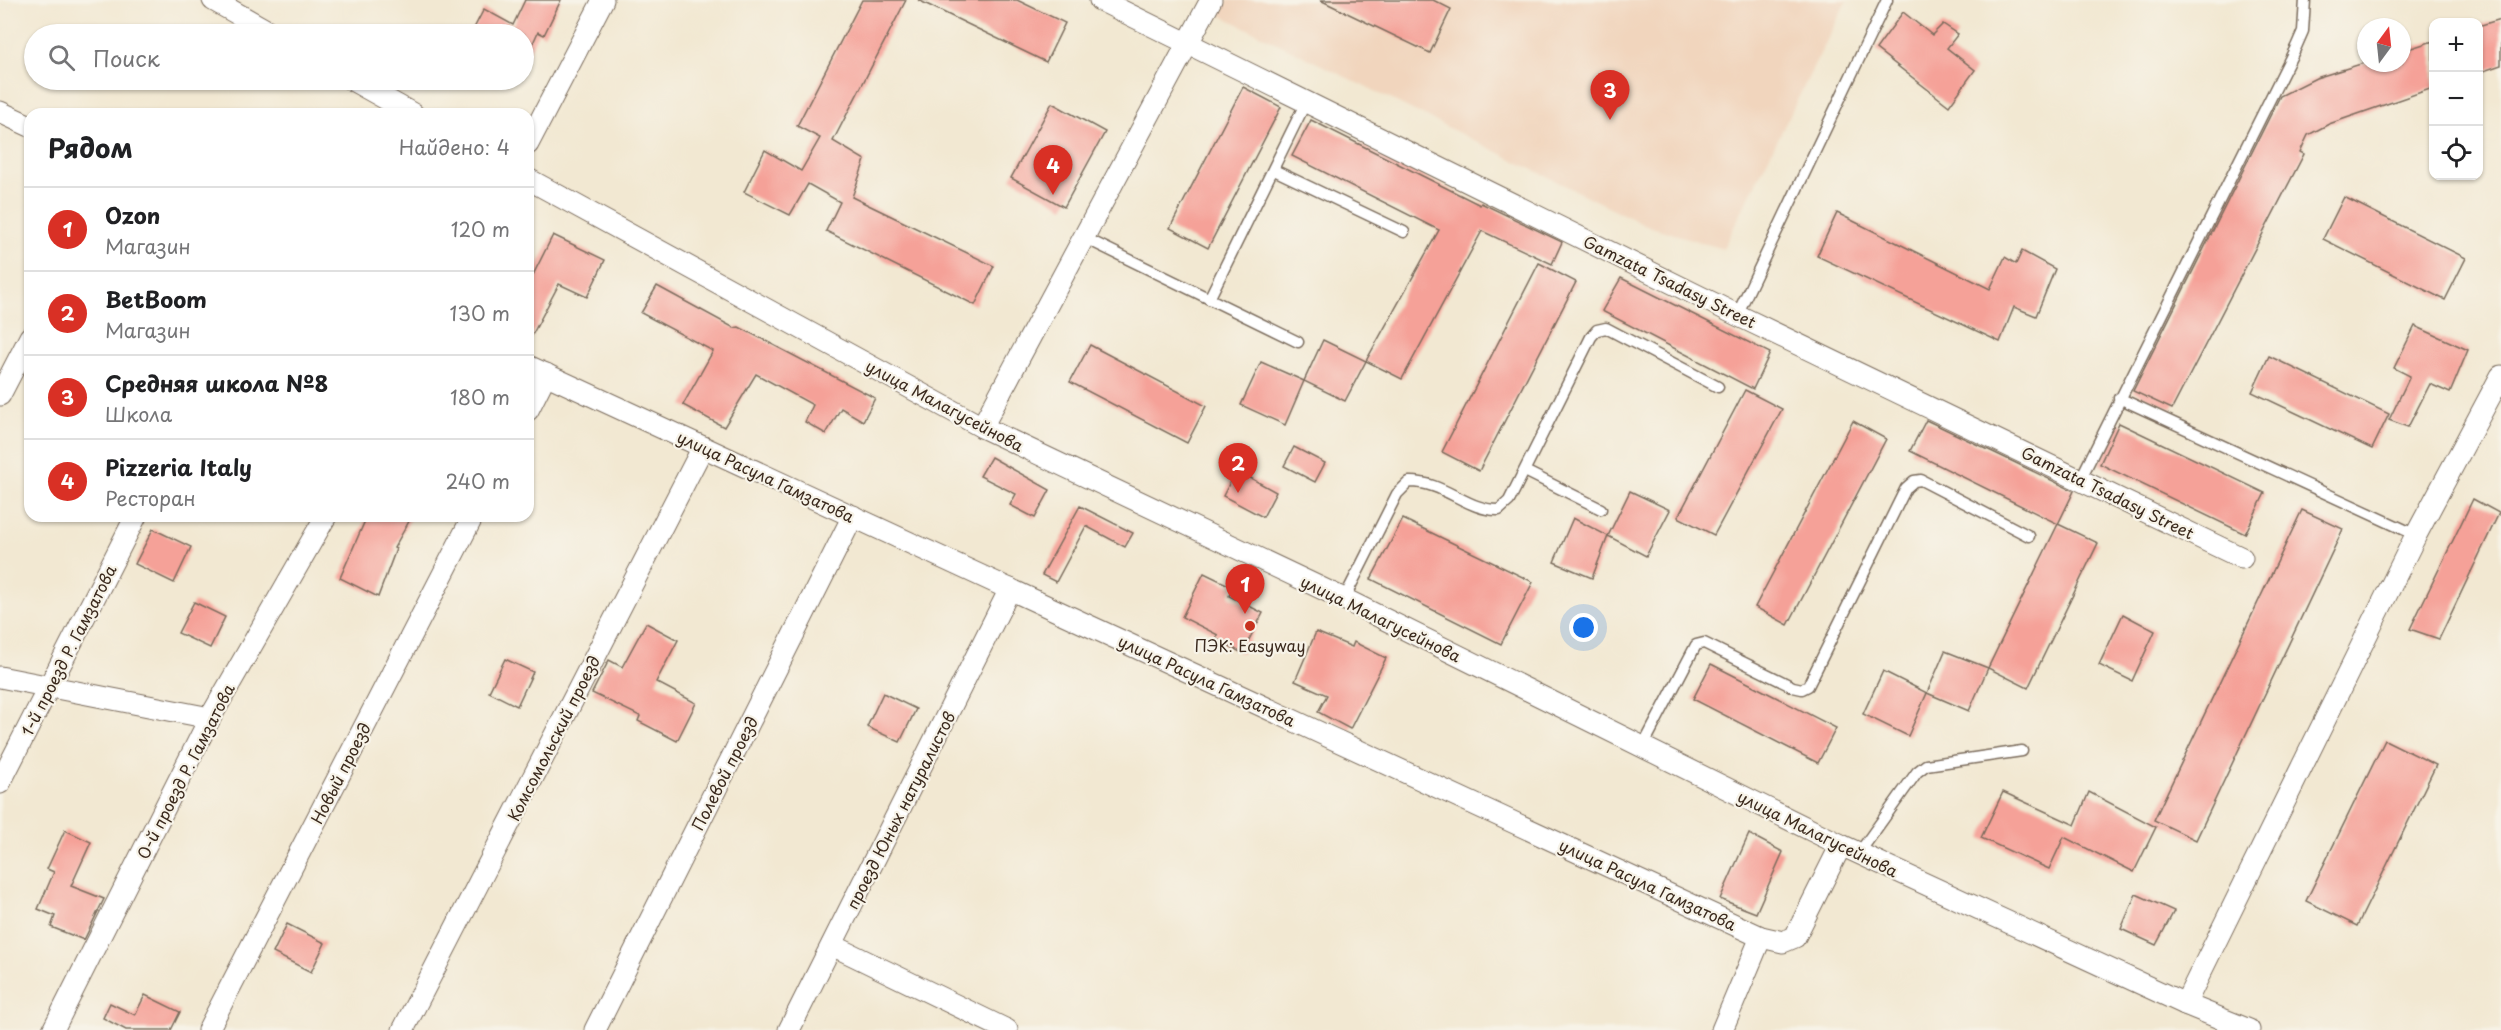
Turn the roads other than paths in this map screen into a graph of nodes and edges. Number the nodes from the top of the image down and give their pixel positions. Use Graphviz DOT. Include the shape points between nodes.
graph roads {
  1 [pos="213,0"];
  2 [pos="603,0"];
  3 [pos="1100,0"];
  4 [pos="1211,0"];
  5 [pos="1887,0"];
  6 [pos="2305,0"];
  7 [pos="255,24"];
  8 [pos="1188,43"];
  9 [pos="370,90"];
  10 [pos="1306,102"];
  11 [pos="402,108"];
  12 [pos="0,112"];
  13 [pos="24,123"];
  14 [pos="534,132"];
  15 [pos="1274,170"];
  16 [pos="534,182"];
  17 [pos="1404,232"];
  18 [pos="1085,238"];
  19 [pos="1209,299"];
  20 [pos="1737,315"];
  21 [pos="1298,342"];
  22 [pos="24,349"];
  23 [pos="537,370"];
  24 [pos="2501,375"];
  25 [pos="1718,387"];
  26 [pos="0,395"];
  27 [pos="2119,398"];
  28 [pos="982,427"];
  29 [pos="703,447"];
  30 [pos="1525,471"];
  31 [pos="2081,478"];
  32 [pos="1601,509"];
  33 [pos="853,516"];
  34 [pos="133,522"];
  35 [pos="323,522"];
  36 [pos="470,522"];
  37 [pos="2416,534"];
  38 [pos="2029,536"];
  39 [pos="2242,558"];
  40 [pos="1010,589"];
  41 [pos="1344,599"];
  42 [pos="0,676"];
  43 [pos="49,687"];
  44 [pos="210,718"];
  45 [pos="1642,748"];
  46 [pos="2022,751"];
  47 [pos="0,783"];
  48 [pos="1850,849"];
  49 [pos="1761,937"];
  50 [pos="832,945"];
  51 [pos="2185,1004"];
  52 [pos="1000,1028"];
  53 [pos="53,1030"];
  54 [pos="208,1030"];
  55 [pos="403,1030"];
  56 [pos="594,1030"];
  57 [pos="789,1030"];
  58 [pos="1722,1030"];
  59 [pos="2249,1030"];
  1 -- 7 [label="street"];
  2 -- 14 [label="street"];
  3 -- 8 [label="street, Gamzata Tsadasy Street"];
  4 -- 8 [label="street"];
  5 -- 20 [label="lane"];
  6 -- 27 [label="lane" via="2303,31"];
  8 -- 10 [label="street, Gamzata Tsadasy Street"];
  8 -- 18 [label="street"];
  9 -- 11 [label="street"];
  10 -- 15 [label="lane"];
  10 -- 20 [label="street, Gamzata Tsadasy Street"];
  12 -- 13 [label="street"];
  15 -- 17 [label="lane"];
  15 -- 19 [label="lane"];
  16 -- 28 [label="street, улица Малагусейнова"];
  18 -- 19 [label="lane"];
  18 -- 28 [label="street"];
  19 -- 21 [label="lane"];
  20 -- 31 [label="street, Gamzata Tsadasy Street"];
  22 -- 26 [label="street"];
  23 -- 29 [label="street, улица Расула Гамзатова"];
  24 -- 37 [label="street"];
  25 -- 30 [label="lane" via="1606,328 1597,330"];
  27 -- 31 [label="lane"];
  27 -- 37 [label="lane"];
  28 -- 41 [label="street, улица Малагусейнова"];
  29 -- 33 [label="street, улица Расула Гамзатова"];
  29 -- 55 [label="street, Комсомольский проезд"];
  30 -- 32 [label="lane"];
  30 -- 41 [label="lane" via="1509,501 1499,510 1488,510 1426,482 1409,482 1397,494"];
  31 -- 39 [label="street, Gamzata Tsadasy Street"];
  33 -- 40 [label="street, улица Расула Гамзатова"];
  33 -- 56 [label="street, Полевой проезд"];
  34 -- 43 [label="street, 1-й проезд Р. Гамзатова"];
  35 -- 44 [label="street, 0-й проезд Р. Гамзатова"];
  36 -- 54 [label="street, Новый проезд"];
  37 -- 51 [label="street"];
  38 -- 45 [label="lane" via="1921,480 1914,482 1906,488 1808,686 1793,687 1704,643 1696,645"];
  40 -- 49 [label="street, улица Расула Гамзатова"];
  40 -- 50 [label="street, проезд Юных натуралистов"];
  41 -- 45 [label="street, улица Малагусейнова"];
  42 -- 43 [label="street"];
  43 -- 44 [label="street"];
  43 -- 47 [label="street, 1-й проезд Р. Гамзатова"];
  44 -- 53 [label="street, 0-й проезд Р. Гамзатова"];
  45 -- 48 [label="street, улица Малагусейнова"];
  46 -- 48 [label="lane" via="1926,765"];
  48 -- 49 [label="street, улица Расула Гамзатова" via="1795,937 1783,942"];
  48 -- 51 [label="street, улица Малагусейнова"];
  49 -- 58 [label="street"];
  50 -- 52 [label="street"];
  50 -- 57 [label="street, проезд Юных натуралистов"];
  51 -- 59 [label="street, улица Малагусейнова"];
}
